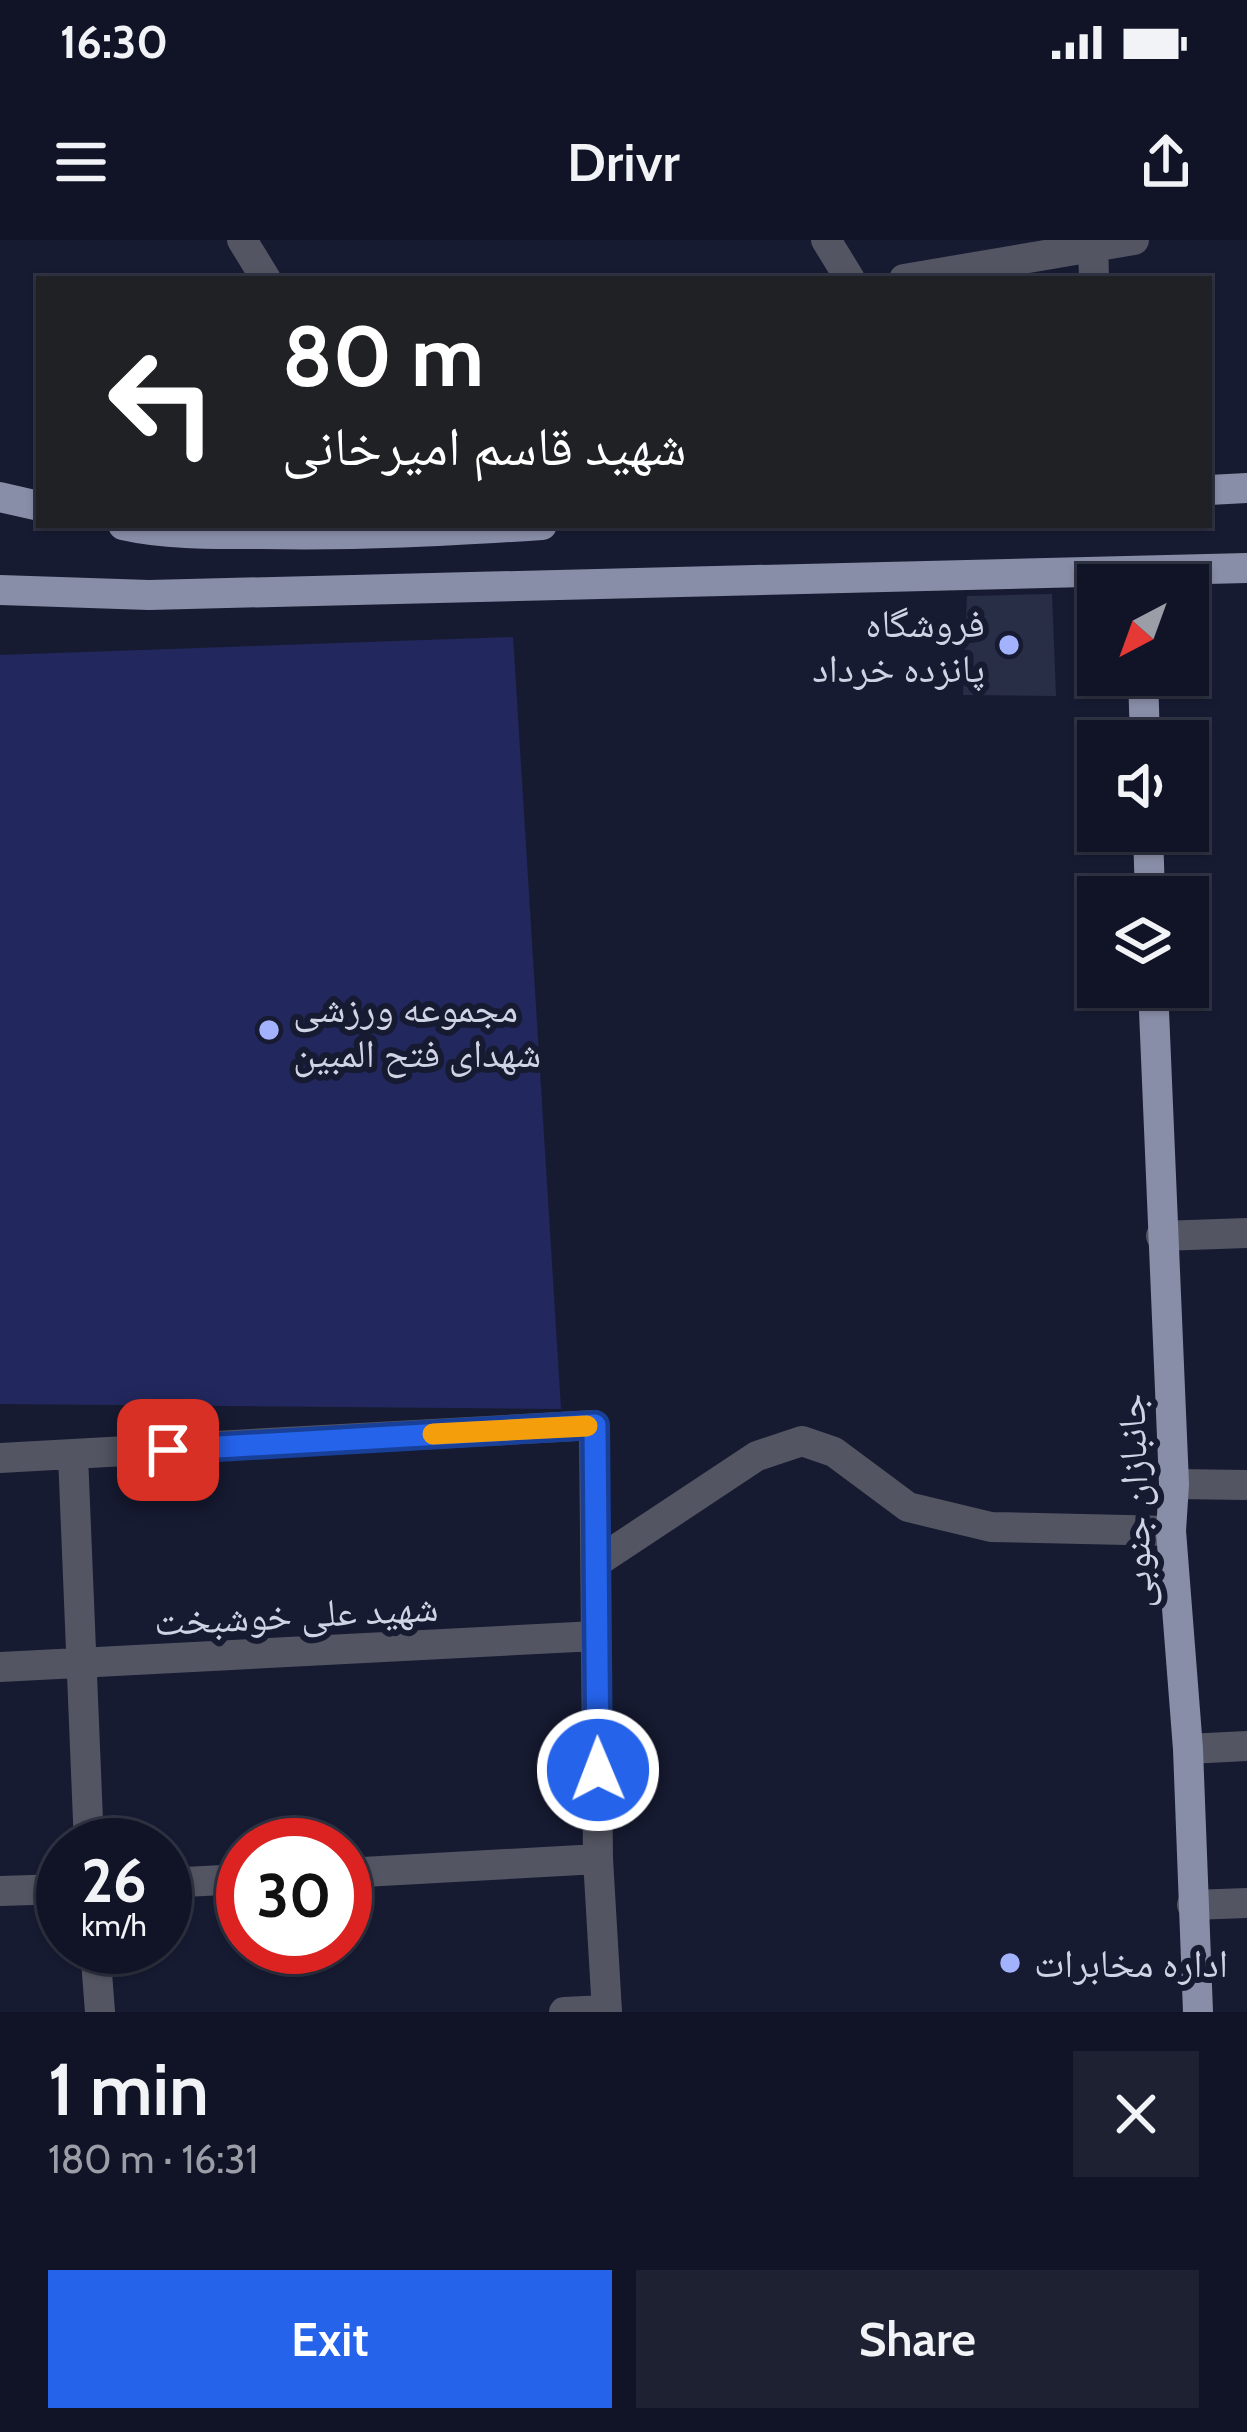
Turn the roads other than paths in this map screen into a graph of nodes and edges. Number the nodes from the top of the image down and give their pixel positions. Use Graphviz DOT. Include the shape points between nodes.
graph roads {
  1 [pos="242,240"];
  2 [pos="826,240"];
  3 [pos="1134,240"];
  4 [pos="1093,243"];
  5 [pos="264,276"];
  6 [pos="848,276"];
  7 [pos="920,276"];
  8 [pos="1094,276"];
  9 [pos="1247,488"];
  10 [pos="1212,490"];
  11 [pos="0,497"];
  12 [pos="36,505"];
  13 [pos="156,528"];
  14 [pos="496,528"];
  15 [pos="292,530"];
  16 [pos="1247,568"];
  17 [pos="1209,572"];
  18 [pos="0,574"];
  19 [pos="1077,580"];
  20 [pos="0,590"];
  21 [pos="149,595"];
  22 [pos="1154,1008"];
  23 [pos="1247,1233"];
  24 [pos="1161,1236"];
  25 [pos="73,1455"];
  26 [pos="0,1458"];
  27 [pos="1174,1484"];
  28 [pos="1247,1485"];
  29 [pos="1171,1531"];
  30 [pos="597,1562"];
  31 [pos="596,1636"];
  32 [pos="82,1664"];
  33 [pos="0,1667"];
  34 [pos="1247,1746"];
  35 [pos="1188,1749"];
  36 [pos="88,1818"];
  37 [pos="598,1859"];
  38 [pos="372,1872"];
  39 [pos="36,1890"];
  40 [pos="0,1892"];
  41 [pos="1247,1903"];
  42 [pos="1192,1905"];
  43 [pos="97,1974"];
  44 [pos="606,2011"];
  45 [pos="100,2012"];
  46 [pos="564,2012"];
  47 [pos="1198,2012"];
  1 -- 5 [label="street"];
  2 -- 6 [label="street"];
  3 -- 4 [label="street"];
  4 -- 7 [label="street"];
  4 -- 8 [label="street"];
  9 -- 10 [label="main road"];
  11 -- 12 [label="main road"];
  13 -- 15 [label="main road"];
  14 -- 15 [label="main road"];
  16 -- 17 [label="main road"];
  18 -- 21 [label="main road"];
  19 -- 21 [label="main road"];
  20 -- 21 [label="main road"];
  22 -- 24 [label="main road, جانبازان جنوبی"];
  23 -- 24 [label="street"];
  24 -- 27 [label="main road, جانبازان جنوبی"];
  25 -- 26 [label="street"];
  25 -- 30 [label="street" via="595,1425"];
  25 -- 32 [label="street"];
  27 -- 28 [label="street"];
  27 -- 29 [label="main road, جانبازان جنوبی"];
  29 -- 30 [label="street" via="992,1527 908,1508 834,1452 802,1442 757,1456"];
  29 -- 35 [label="main road, جانبازان جنوبی"];
  30 -- 31 [label="street"];
  31 -- 32 [label="street, شهید علی خوشبخت"];
  31 -- 37 [label="street"];
  32 -- 33 [label="street, شهید علی خوشبخت"];
  32 -- 36 [label="street"];
  34 -- 35 [label="street"];
  35 -- 42 [label="main road, جانبازان جنوبی"];
  37 -- 38 [label="street"];
  37 -- 44 [label="street"];
  39 -- 40 [label="street"];
  41 -- 42 [label="street"];
  42 -- 47 [label="main road, جانبازان جنوبی"];
  43 -- 45 [label="street"];
  44 -- 46 [label="street"];
}
